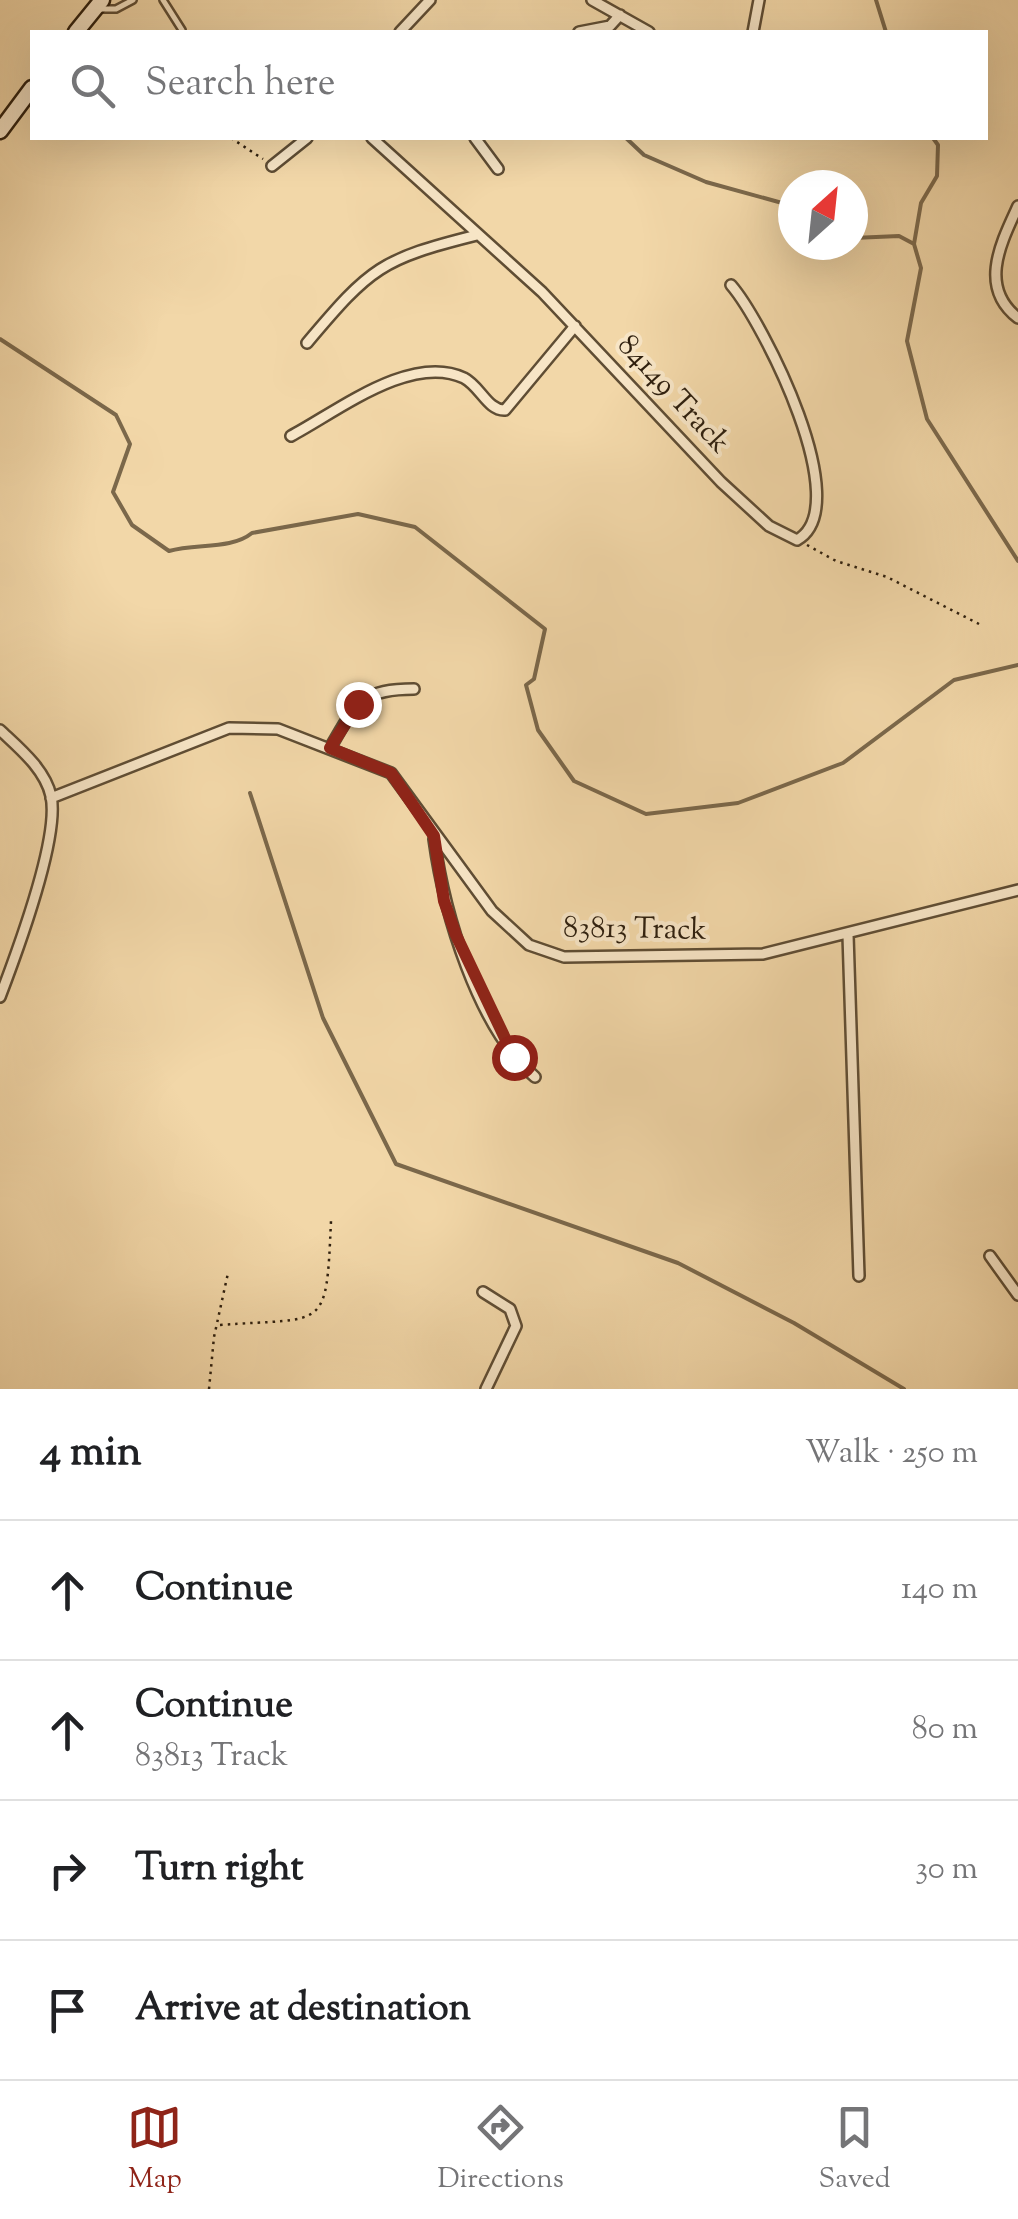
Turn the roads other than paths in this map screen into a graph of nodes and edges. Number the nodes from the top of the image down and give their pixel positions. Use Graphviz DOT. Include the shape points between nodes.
graph roads {
  1 [pos="133,0"];
  2 [pos="163,0"];
  3 [pos="430,0"];
  4 [pos="592,0"];
  5 [pos="759,0"];
  6 [pos="98,4"];
  7 [pos="620,15"];
  8 [pos="78,30"];
  9 [pos="182,30"];
  10 [pos="402,30"];
  11 [pos="589,30"];
  12 [pos="646,30"];
  13 [pos="753,30"];
  14 [pos="30,91"];
  15 [pos="0,131"];
  16 [pos="304,140"];
  17 [pos="374,140"];
  18 [pos="477,140"];
  19 [pos="272,166"];
  20 [pos="498,168"];
  21 [pos="1018,206"];
  22 [pos="478,235"];
  23 [pos="731,285"];
  24 [pos="1018,318"];
  25 [pos="575,326"];
  26 [pos="306,342"];
  27 [pos="291,436"];
  28 [pos="414,690"];
  29 [pos="0,730"];
  30 [pos="330,748"];
  31 [pos="52,798"];
  32 [pos="434,836"];
  33 [pos="1018,890"];
  34 [pos="848,936"];
  35 [pos="0,998"];
  36 [pos="535,1076"];
  37 [pos="990,1256"];
  38 [pos="858,1276"];
  39 [pos="483,1292"];
  40 [pos="1018,1294"];
  41 [pos="486,1389"];
  1 -- 6 [label="lane" via="116,9"];
  2 -- 9 [label="lane"];
  3 -- 10 [label="street"];
  4 -- 7 [label="street"];
  5 -- 13 [label="street"];
  6 -- 8 [label="street"];
  7 -- 11 [label="street" via="610,26"];
  7 -- 12 [label="street"];
  14 -- 15 [label="street"];
  16 -- 19 [label="street"];
  17 -- 22 [label="street, 84149 Track"];
  18 -- 20 [label="street"];
  21 -- 24 [label="street" via="995,274 1000,298"];
  22 -- 25 [label="street, 84149 Track"];
  22 -- 26 [label="street" via="422,248 373,271"];
  23 -- 25 [label="street, 84149 Track" via="774,350 815,472 815,520 797,540 769,526 720,482"];
  25 -- 27 [label="street" via="506,410 496,410 461,377 416,373"];
  28 -- 30 [label="street" via="367,696"];
  29 -- 31 [label="street" via="33,764"];
  30 -- 31 [label="street, 83813 Track" via="264,726 228,728"];
  30 -- 32 [label="street, 83813 Track" via="391,773"];
  31 -- 35 [label="street" via="31,906"];
  32 -- 34 [label="street, 83813 Track" via="507,928 546,953 603,959 730,956"];
  32 -- 36 [label="street" via="444,901 463,954 508,1048"];
  33 -- 34 [label="street, 83813 Track"];
  34 -- 38 [label="street"];
  37 -- 40 [label="street"];
  39 -- 41 [label="street" via="510,1310 516,1326"];
}
